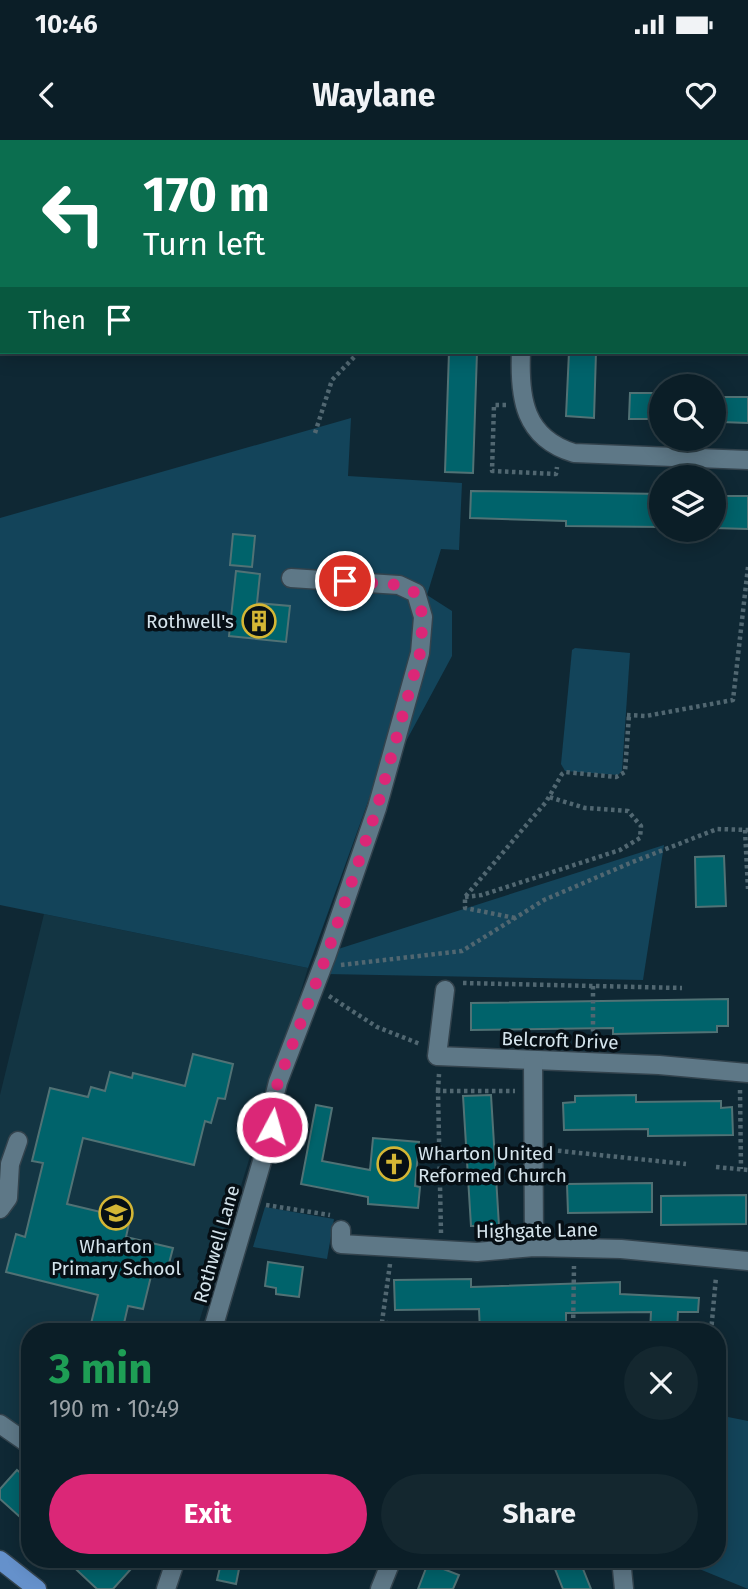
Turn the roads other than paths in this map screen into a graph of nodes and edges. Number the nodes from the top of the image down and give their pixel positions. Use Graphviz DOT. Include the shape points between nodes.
graph roads {
  1 [pos="521,354"];
  2 [pos="748,460"];
  3 [pos="291,578"];
  4 [pos="445,990"];
  5 [pos="533,1060"];
  6 [pos="744,1073"];
  7 [pos="18,1141"];
  8 [pos="0,1209"];
  9 [pos="341,1230"];
  10 [pos="534,1247"];
  11 [pos="748,1261"];
  12 [pos="215,1323"];
  13 [pos="0,1424"];
  14 [pos="21,1439"];
  15 [pos="0,1560"];
  16 [pos="173,1568"];
  17 [pos="388,1568"];
  18 [pos="622,1568"];
  19 [pos="37,1589"];
  20 [pos="166,1589"];
  21 [pos="380,1589"];
  22 [pos="624,1589"];
  1 -- 2 [label="street" via="524,404 537,430 559,448 574,453"];
  3 -- 12 [label="street, Rothwell Lane" via="399,585 416,593 423,617 420,653 377,808 278,1082 272,1127"];
  4 -- 5 [label="street, Belcroft Drive" via="437,1056"];
  5 -- 6 [label="street, Belcroft Drive"];
  5 -- 10 [label="street"];
  7 -- 8 [label="street" via="10,1164 8,1198"];
  9 -- 10 [label="street, Highgate Lane" via="341,1244 392,1249 492,1252"];
  10 -- 11 [label="street, Highgate Lane" via="621,1249"];
  13 -- 14 [label="street"];
  15 -- 19 [label="main road"];
  16 -- 20 [label="street"];
  17 -- 21 [label="street"];
  18 -- 22 [label="street"];
}
